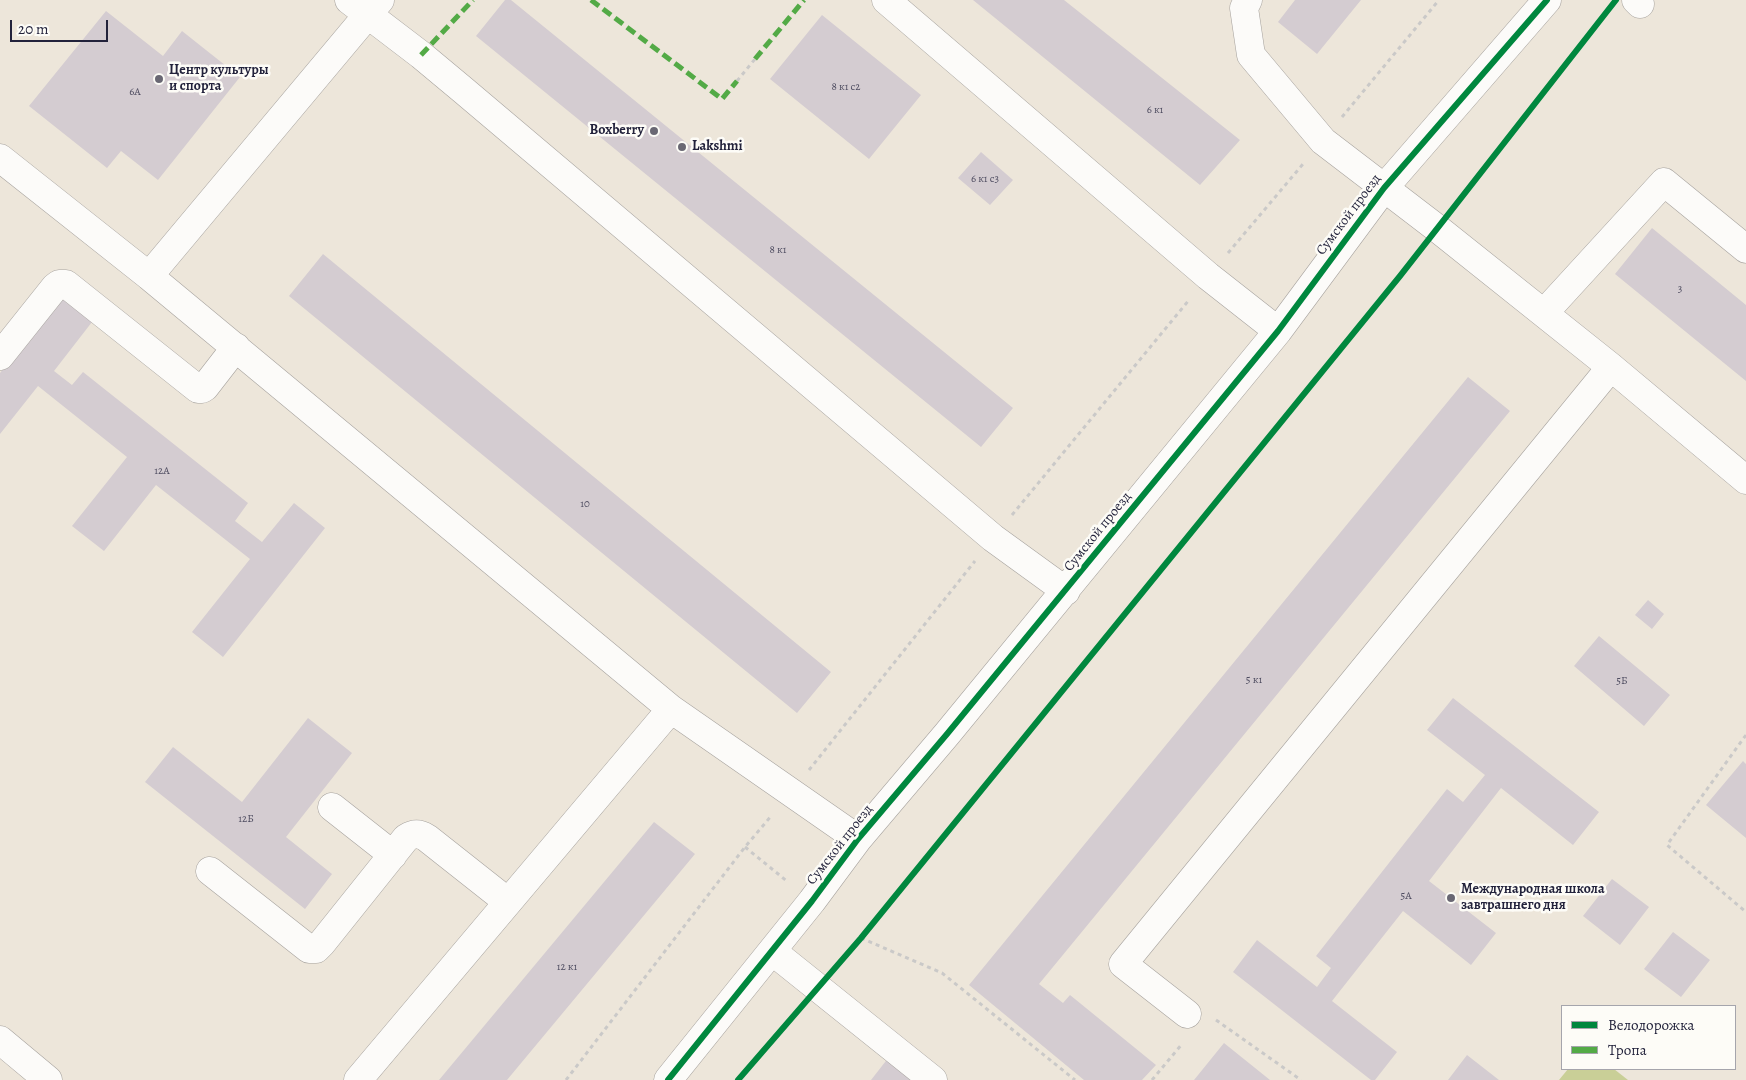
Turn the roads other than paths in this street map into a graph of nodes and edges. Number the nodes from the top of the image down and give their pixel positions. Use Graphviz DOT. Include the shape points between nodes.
graph roads {
  1 [pos="886,0"];
  2 [pos="1248,0"];
  3 [pos="1547,0"];
  4 [pos="366,5"];
  5 [pos="0,158"];
  6 [pos="1384,188"];
  7 [pos="1746,250"];
  8 [pos="149,276"];
  9 [pos="1544,313"];
  10 [pos="1278,331"];
  11 [pos="236,348"];
  12 [pos="0,356"];
  13 [pos="1612,368"];
  14 [pos="1746,480"];
  15 [pos="1066,591"];
  16 [pos="671,709"];
  17 [pos="332,806"];
  18 [pos="858,839"];
  19 [pos="393,855"];
  20 [pos="210,871"];
  21 [pos="508,902"];
  22 [pos="772,951"];
  23 [pos="1187,1014"];
  24 [pos="0,1040"];
  25 [pos="48,1080"];
  26 [pos="358,1080"];
  27 [pos="668,1080"];
  28 [pos="933,1080"];
  1 -- 10 [label="street" via="1208,276"];
  2 -- 6 [label="street" via="1244,8 1251,55 1323,141"];
  3 -- 6 [label="street, Сумской проезд"];
  4 -- 8 [label="street"];
  4 -- 15 [label="street" via="993,538"];
  5 -- 8 [label="street"];
  6 -- 9 [label="street"];
  6 -- 10 [label="street, Сумской проезд"];
  7 -- 9 [label="street" via="1664,182"];
  8 -- 11 [label="street"];
  9 -- 13 [label="street"];
  10 -- 15 [label="street, Сумской проезд"];
  11 -- 12 [label="street" via="205,387 198,389 62,284 55,287"];
  11 -- 16 [label="street"];
  13 -- 14 [label="street"];
  13 -- 23 [label="street" via="1123,964"];
  15 -- 18 [label="street, Сумской проезд"];
  16 -- 18 [label="street"];
  16 -- 21 [label="street"];
  17 -- 19 [label="street"];
  18 -- 22 [label="street, Сумской проезд"];
  19 -- 20 [label="street" via="316,949 302,946"];
  19 -- 21 [label="street" via="406,838 420,834"];
  21 -- 26 [label="street"];
  22 -- 27 [label="street, Сумской проезд"];
  22 -- 28 [label="street"];
  24 -- 25 [label="street"];
}
